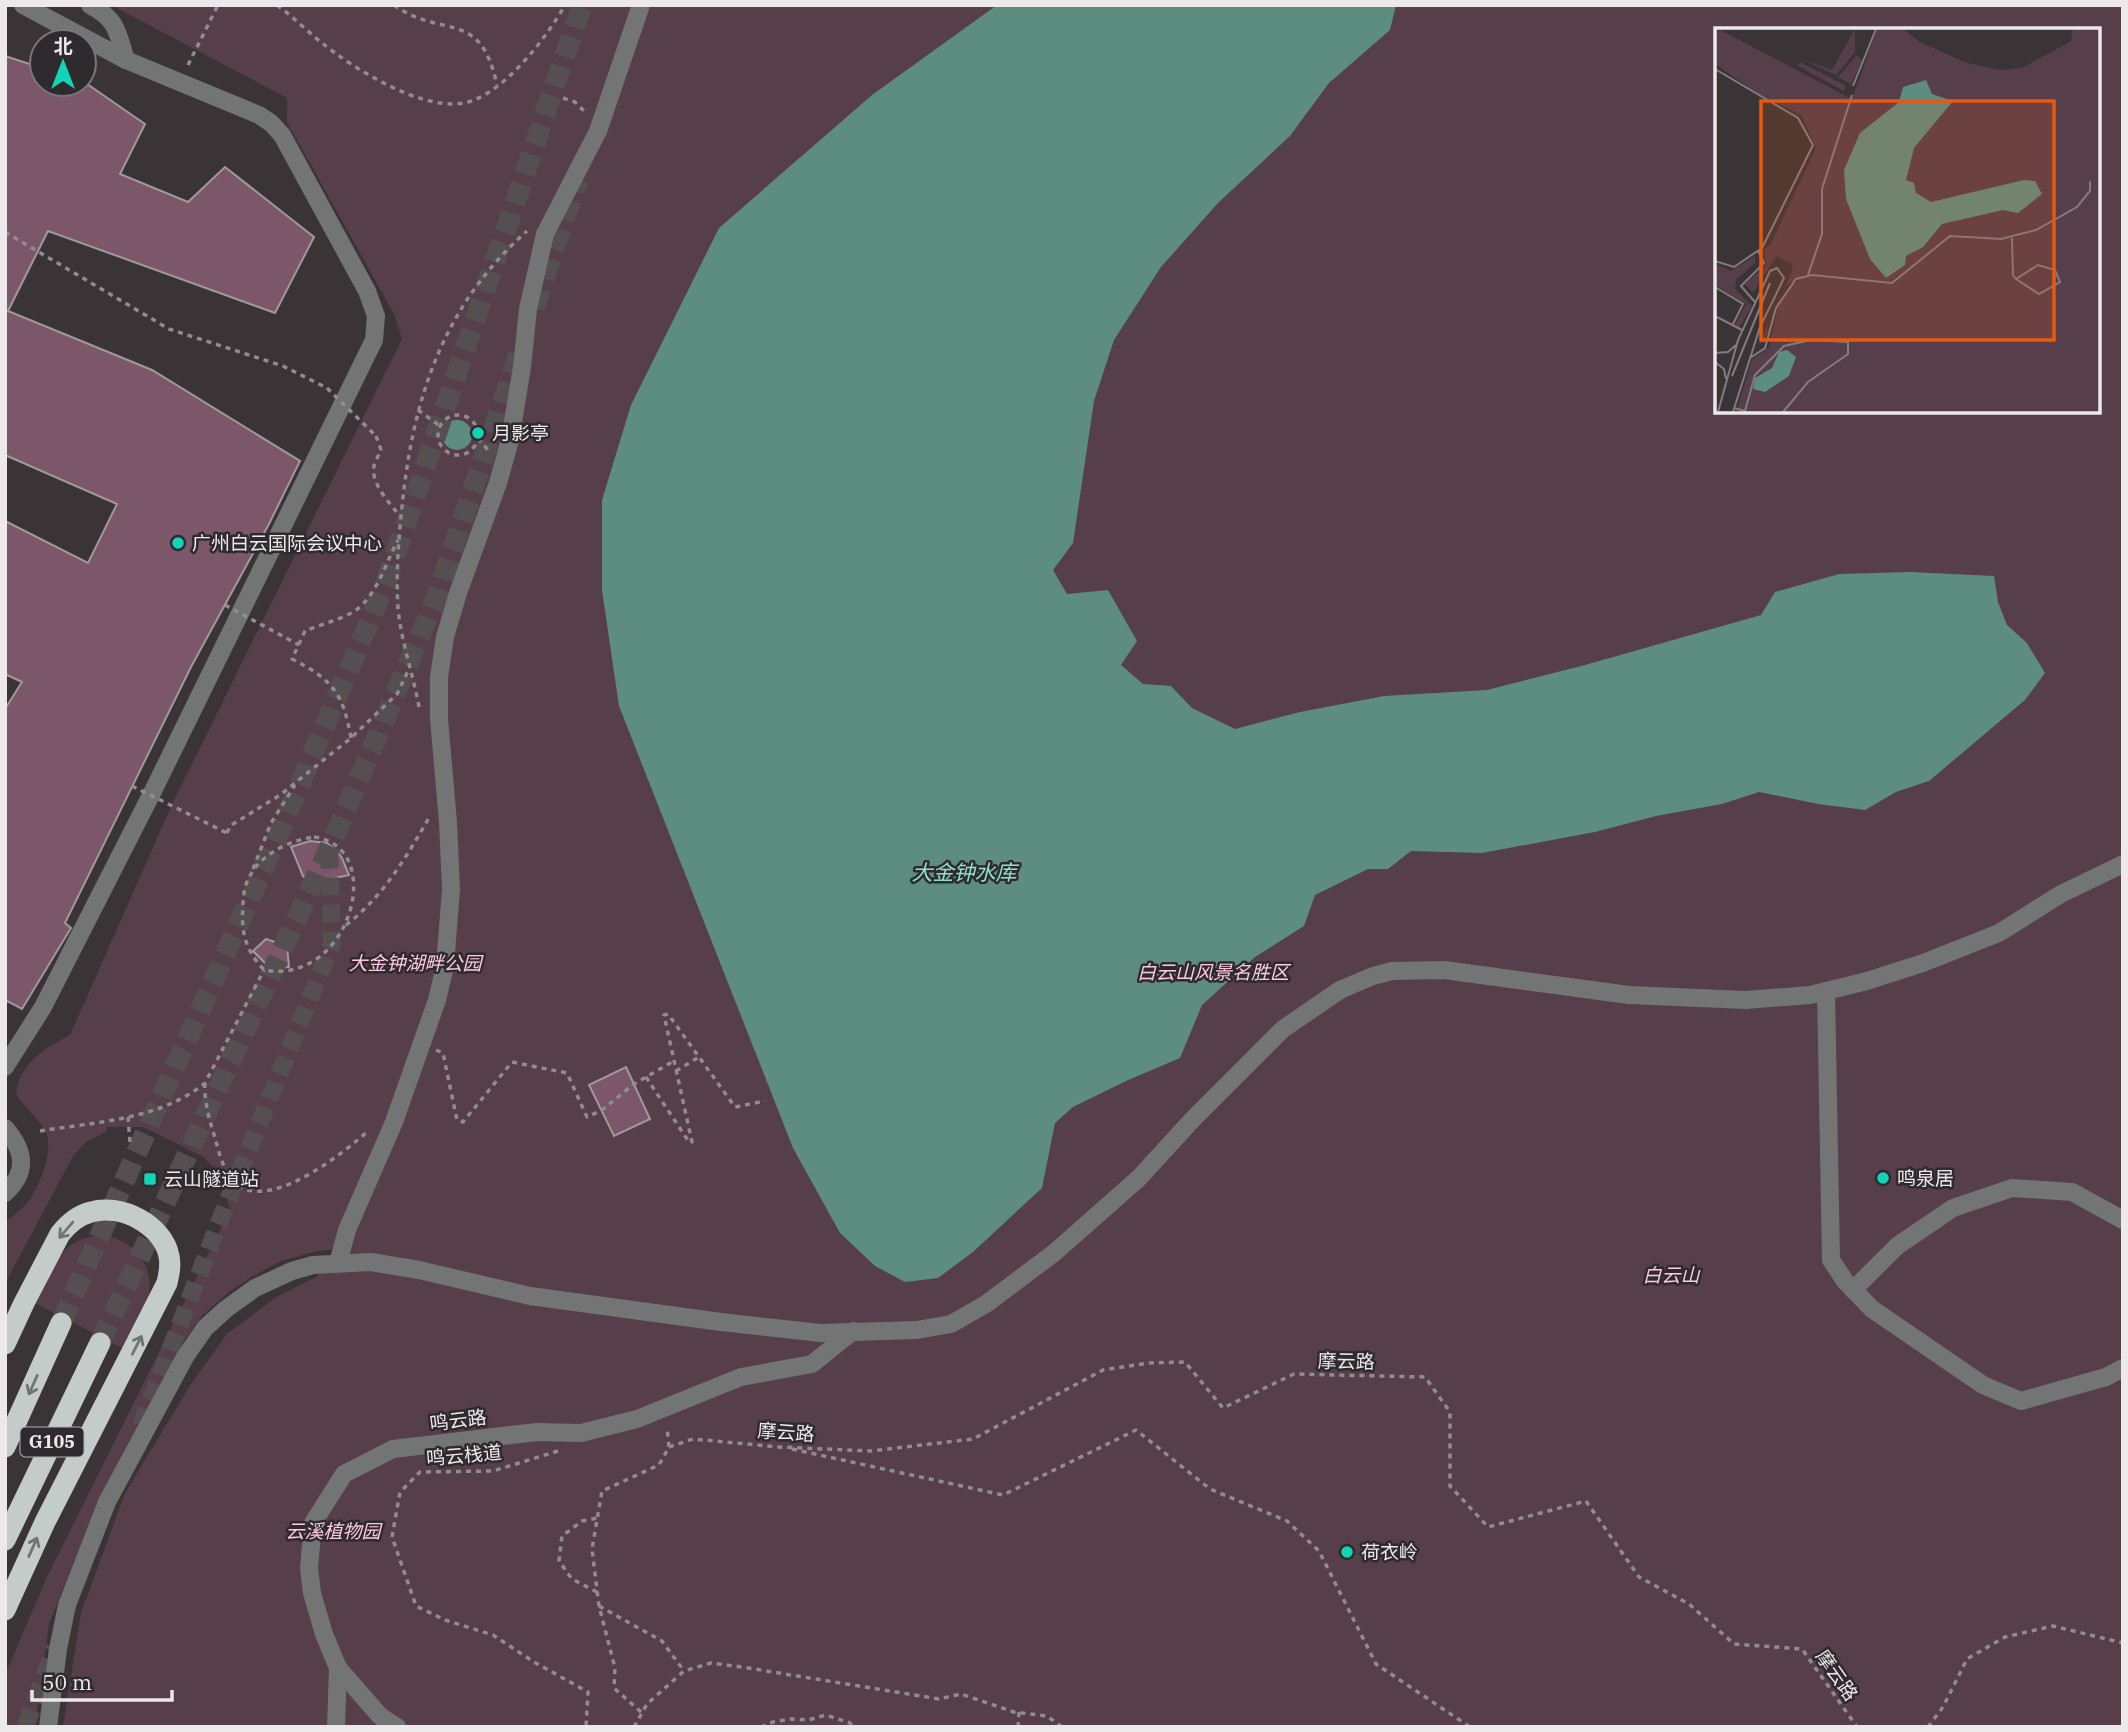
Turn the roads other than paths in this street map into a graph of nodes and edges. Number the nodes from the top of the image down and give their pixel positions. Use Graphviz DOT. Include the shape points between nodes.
graph roads {
  1 [pos="23,5"];
  2 [pos="90,5"];
  3 [pos="641,5"];
  4 [pos="126,60"];
  5 [pos="2123,864"];
  6 [pos="1826,991"];
  7 [pos="5,1067"];
  8 [pos="5,1128"];
  9 [pos="5,1193"];
  10 [pos="2123,1220"];
  11 [pos="338,1264"];
  12 [pos="1853,1290"];
  13 [pos="61,1323"];
  14 [pos="853,1331"];
  15 [pos="100,1343"];
  16 [pos="5,1344"];
  17 [pos="2123,1368"];
  18 [pos="5,1447"];
  19 [pos="5,1540"];
  20 [pos="5,1610"];
  21 [pos="338,1668"];
  22 [pos="48,1727"];
  23 [pos="336,1727"];
  24 [pos="397,1727"];
  1 -- 4 [label="street"];
  2 -- 4 [label="street" via="116,26"];
  3 -- 11 [label="street" via="598,131 545,234 528,309 510,440 444,637 439,719 451,889 444,966 394,1122 347,1230"];
  4 -- 7 [label="street" via="258,115 282,135 368,291 376,316 374,340 152,793 43,1007"];
  5 -- 6 [label="street" via="2061,894 1999,933 1923,963"];
  6 -- 12 [label="street" via="1831,1260"];
  6 -- 14 [label="street" via="1746,1000 1629,995 1444,970 1373,976 1340,990 1283,1029 1139,1178 1054,1253 986,1304 951,1324 917,1330"];
  8 -- 9 [label="street" via="21,1151 19,1174"];
  10 -- 12 [label="street" via="2072,1192 2012,1188 1953,1208 1897,1246"];
  11 -- 14 [label="street" via="371,1262 530,1296 722,1322 820,1333"];
  11 -- 22 [label="street" via="292,1271 255,1288 205,1328 185,1357 107,1502 67,1605"];
  12 -- 17 [label="street" via="1872,1309 1983,1385 2021,1401"];
  13 -- 18 [label="highway, G105, one-way"];
  14 -- 21 [label="street, 鸣云路" via="812,1364 741,1377 637,1419 581,1433 537,1433 393,1449 344,1474 313,1523 309,1568 312,1593"];
  15 -- 19 [label="highway, G105"];
  20 -- 16 [label="highway, one-way" via="167,1283 169,1253 160,1235 146,1223 116,1210 92,1211 77,1219 60,1234"];
  21 -- 23 [label="street"];
  21 -- 24 [label="street, 鸣云路" via="380,1716"];
}
